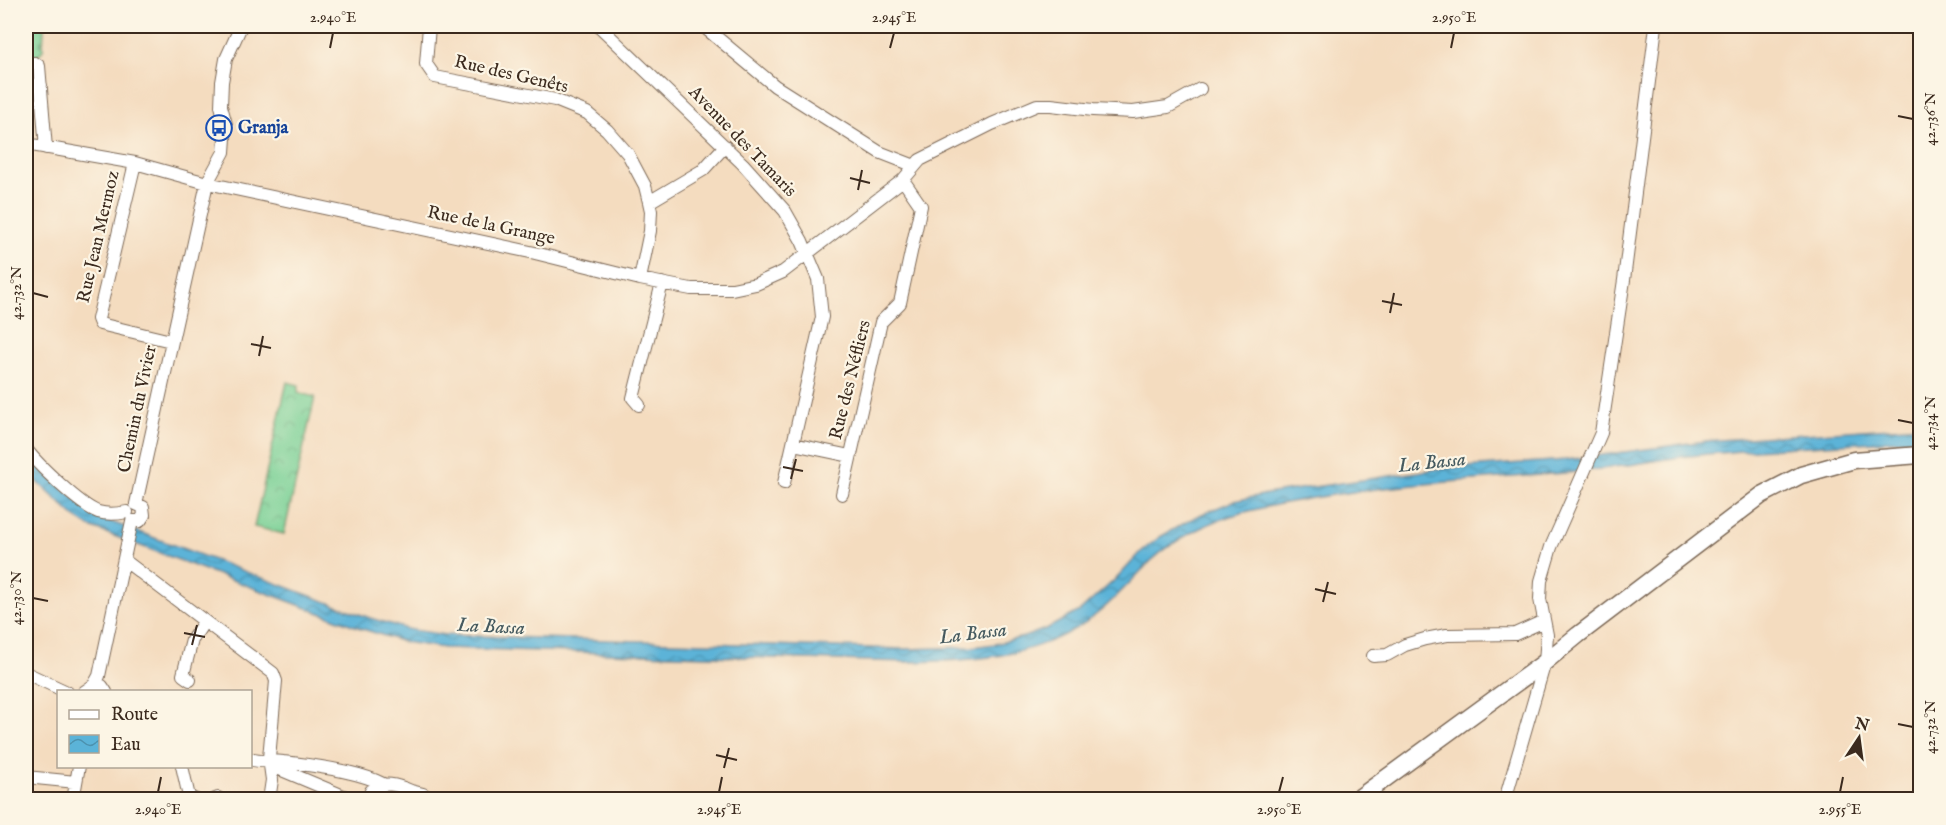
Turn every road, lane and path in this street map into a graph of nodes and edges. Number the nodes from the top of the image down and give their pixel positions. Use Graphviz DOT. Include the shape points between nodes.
graph roads {
  1 [pos="241,26"];
  2 [pos="429,26"];
  3 [pos="599,26"];
  4 [pos="703,26"];
  5 [pos="1656,26"];
  6 [pos="26,63"];
  7 [pos="26,85"];
  8 [pos="41,85"];
  9 [pos="1200,89"];
  10 [pos="26,144"];
  11 [pos="725,146"];
  12 [pos="46,148"];
  13 [pos="135,162"];
  14 [pos="915,166"];
  15 [pos="903,180"];
  16 [pos="207,183"];
  17 [pos="649,202"];
  18 [pos="808,254"];
  19 [pos="640,279"];
  20 [pos="663,283"];
  21 [pos="171,341"];
  22 [pos="639,405"];
  23 [pos="793,444"];
  24 [pos="26,449"];
  25 [pos="1920,455"];
  26 [pos="850,456"];
  27 [pos="784,483"];
  28 [pos="842,494"];
  29 [pos="132,516"];
  30 [pos="124,560"];
  31 [pos="1544,621"];
  32 [pos="204,622"];
  33 [pos="1373,656"];
  34 [pos="1545,662"];
  35 [pos="26,674"];
  36 [pos="190,680"];
  37 [pos="95,687"];
  38 [pos="64,690"];
  39 [pos="73,690"];
  40 [pos="252,759"];
  41 [pos="269,762"];
  42 [pos="79,768"];
  43 [pos="182,768"];
  44 [pos="328,769"];
  45 [pos="26,777"];
  46 [pos="76,782"];
  47 [pos="383,784"];
  48 [pos="324,787"];
  49 [pos="413,795"];
  50 [pos="73,800"];
  51 [pos="196,800"];
  52 [pos="268,800"];
  53 [pos="353,800"];
  54 [pos="368,800"];
  55 [pos="432,800"];
  56 [pos="1356,800"];
  57 [pos="1505,800"];
  1 -- 16 [label="street, Chemin du Vivier" via="226,59 222,82 224,152"];
  2 -- 17 [label="street, Rue des Genêts" via="426,64 435,76 555,100 587,113 627,154 645,186"];
  3 -- 11 [label="street, Avenue des Tamaris"];
  4 -- 14 [label="street" via="775,86 879,152"];
  5 -- 31 [label="street" via="1601,432 1551,547 1541,581"];
  6 -- 8 [label="street" via="39,66"];
  7 -- 8 [label="street"];
  8 -- 12 [label="street"];
  9 -- 14 [label="street, Rue de la Grange" via="1168,107 1133,112 1037,105 992,124"];
  10 -- 12 [label="street, Rue de la Grange"];
  11 -- 17 [label="street" via="703,170"];
  11 -- 18 [label="street, Avenue des Tamaris" via="785,211"];
  12 -- 13 [label="street, Rue de la Grange"];
  13 -- 16 [label="street, Rue de la Grange"];
  13 -- 21 [label="street, Rue Jean Mermoz" via="100,324"];
  14 -- 15 [label="street, Rue de la Grange"];
  15 -- 18 [label="street, Rue de la Grange"];
  15 -- 26 [label="street, Rue des Néfliers" via="921,206 900,303 881,321"];
  16 -- 19 [label="street, Rue de la Grange"];
  16 -- 21 [label="street, Chemin du Vivier"];
  17 -- 19 [label="street, Rue des Genêts" via="650,231"];
  18 -- 20 [label="street, Rue de la Grange" via="783,272 732,289 691,289"];
  18 -- 23 [label="street, Avenue des Tamaris" via="818,279 822,317"];
  19 -- 20 [label="street, Rue de la Grange"];
  20 -- 22 [label="street" via="633,398"];
  21 -- 29 [label="street, Chemin du Vivier"];
  23 -- 26 [label="street"];
  23 -- 27 [label="street, Avenue des Tamaris"];
  24 -- 29 [label="street" via="84,503 99,512"];
  25 -- 34 [label="main road" via="1854,460 1801,476 1762,495"];
  26 -- 28 [label="street, Rue des Néfliers"];
  29 -- 30 [label="street, Chemin du Vivier"];
  30 -- 32 [label="street"];
  30 -- 37 [label="street, Chemin du Vivier"];
  31 -- 33 [label="street" via="1515,634 1448,635"];
  31 -- 34 [label="street"];
  32 -- 36 [label="street" via="192,640 183,675"];
  32 -- 41 [label="street" via="273,673 276,681"];
  34 -- 56 [label="main road"];
  34 -- 57 [label="street"];
  35 -- 38 [label="street"];
  37 -- 39 [label="street"];
  40 -- 41 [label="street"];
  41 -- 44 [label="street"];
  41 -- 48 [label="street"];
  41 -- 52 [label="street" via="272,780"];
  42 -- 46 [label="street"];
  43 -- 51 [label="street" via="189,797"];
  44 -- 47 [label="street"];
  44 -- 48 [label="street"];
  45 -- 46 [label="street"];
  46 -- 50 [label="street"];
  47 -- 49 [label="street" via="403,787"];
  47 -- 54 [label="street" via="371,791"];
  48 -- 53 [label="street"];
  49 -- 55 [label="street" via="423,794"];
}
